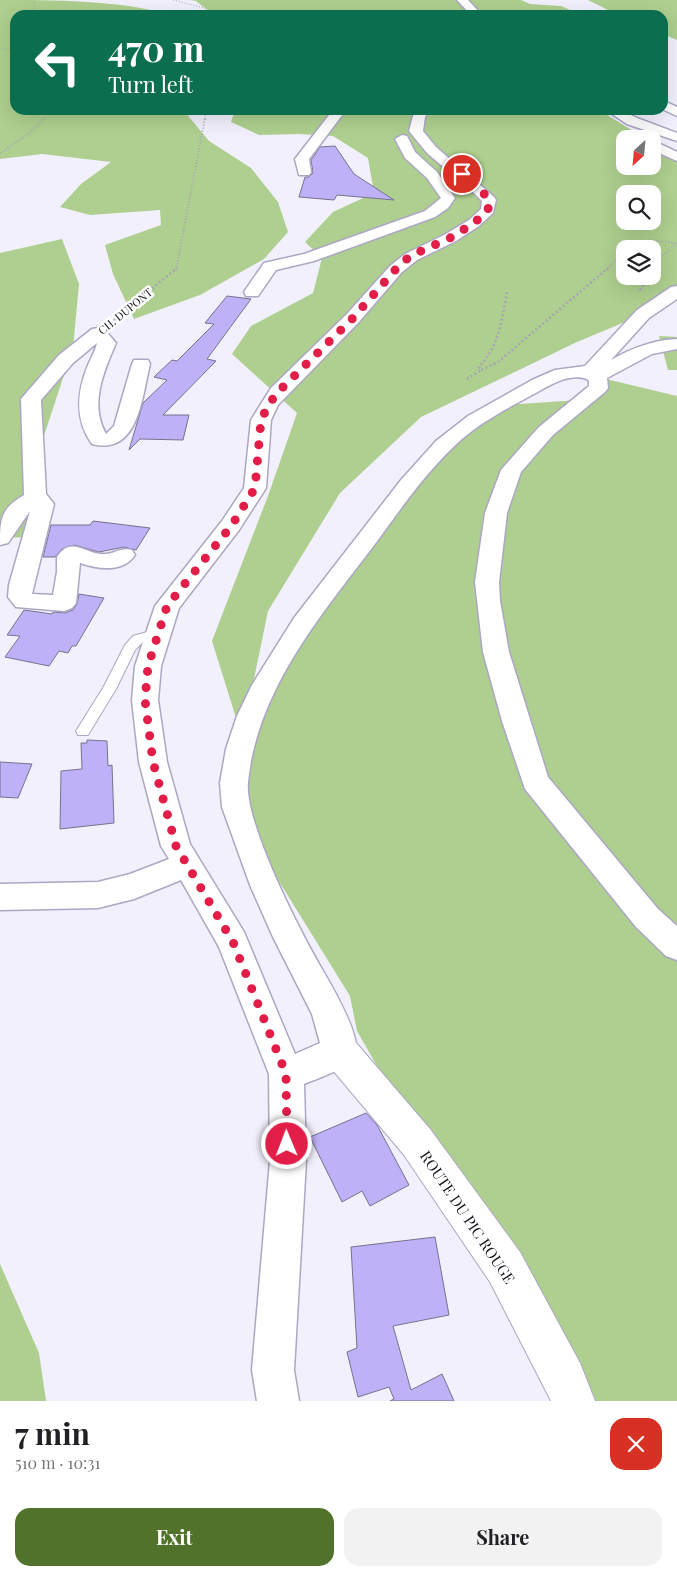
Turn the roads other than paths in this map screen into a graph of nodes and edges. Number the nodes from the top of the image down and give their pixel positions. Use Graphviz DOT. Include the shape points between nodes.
graph roads {
  1 [pos="462,0"];
  2 [pos="472,10"];
  3 [pos="668,101"];
  4 [pos="677,112"];
  5 [pos="336,115"];
  6 [pos="608,115"];
  7 [pos="621,115"];
  8 [pos="420,118"];
  9 [pos="630,130"];
  10 [pos="677,137"];
  11 [pos="661,149"];
  12 [pos="677,157"];
  13 [pos="304,172"];
  14 [pos="677,291"];
  15 [pos="252,292"];
  16 [pos="677,344"];
  17 [pos="141,364"];
  18 [pos="593,375"];
  19 [pos="35,499"];
  20 [pos="0,538"];
  21 [pos="124,555"];
  22 [pos="158,632"];
  23 [pos="83,731"];
  24 [pos="187,864"];
  25 [pos="0,882"];
  26 [pos="0,896"];
  27 [pos="55,896"];
  28 [pos="677,946"];
  29 [pos="339,1050"];
  30 [pos="286,1074"];
  31 [pos="278,1401"];
  32 [pos="573,1401"];
  1 -- 2 [label="street"];
  3 -- 4 [label="street"];
  5 -- 13 [label="street" via="302,159"];
  6 -- 9 [label="street"];
  7 -- 10 [label="street"];
  8 -- 15 [label="street" via="401,130 403,145 443,190 448,198 443,205 430,214 308,258 270,266"];
  8 -- 22 [label="street" via="416,131 424,145 478,186 489,200 488,210 450,238 410,256 278,392 261,420 255,488 232,525 167,606"];
  11 -- 12 [label="street"];
  14 -- 18 [label="street" via="643,314"];
  16 -- 18 [label="street" via="651,349"];
  17 -- 19 [label="street, CH. DUPONT" via="124,427 109,441 99,440 92,430 88,408 89,390 107,343 98,333 66,359 31,400"];
  18 -- 28 [label="street" via="599,380 598,388 546,432 511,470 496,513 487,582 488,601 496,652 535,781 647,918"];
  18 -- 29 [label="street" via="575,372 554,376 457,433 414,478 294,634 242,736 234,786 236,809 295,950 332,1021"];
  19 -- 20 [label="street" via="28,500"];
  19 -- 21 [label="street, CH. DUPONT" via="43,504 21,585 20,597 24,602 64,603 68,557 72,553 106,563"];
  22 -- 23 [label="lane" via="138,639 130,648"];
  22 -- 24 [label="street" via="148,666 146,715 153,762 176,846"];
  24 -- 27 [label="street" via="134,886 98,895"];
  24 -- 30 [label="street" via="233,942"];
  25 -- 27 [label="street"];
  26 -- 27 [label="street"];
  29 -- 30 [label="street" via="319,1062"];
  29 -- 32 [label="street, ROUTE DU PIC ROUGE" via="417,1142 505,1267"];
  30 -- 31 [label="street" via="288,1161 273,1370"];
}
